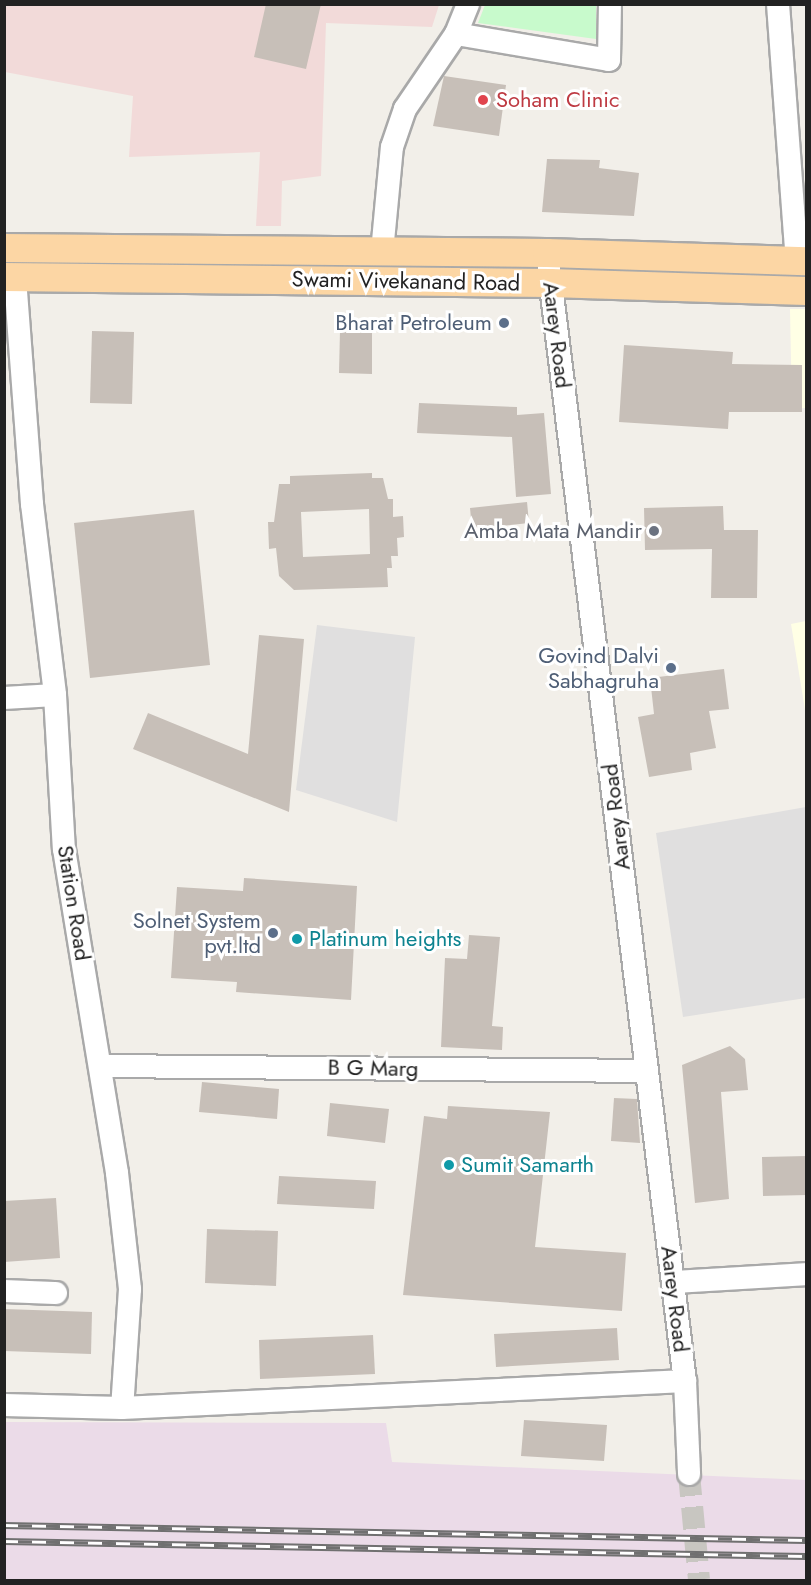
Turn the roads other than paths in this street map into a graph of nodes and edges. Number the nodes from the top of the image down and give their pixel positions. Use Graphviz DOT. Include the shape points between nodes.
graph roads {
  1 [pos="468,4"];
  2 [pos="610,4"];
  3 [pos="778,4"];
  4 [pos="456,34"];
  5 [pos="4,248"];
  6 [pos="382,252"];
  7 [pos="547,253"];
  8 [pos="802,261"];
  9 [pos="10,278"];
  10 [pos="550,283"];
  11 [pos="807,291"];
  12 [pos="55,695"];
  13 [pos="4,698"];
  14 [pos="100,1066"];
  15 [pos="647,1071"];
  16 [pos="807,1274"];
  17 [pos="673,1282"];
  18 [pos="4,1291"];
  19 [pos="56,1293"];
  20 [pos="685,1381"];
  21 [pos="4,1405"];
  22 [pos="122,1408"];
  23 [pos="689,1474"];
  1 -- 4 [label="street"];
  2 -- 4 [label="street" via="609,60"];
  3 -- 8 [label="street"];
  4 -- 6 [label="street" via="405,108 392,147"];
  5 -- 6 [label="main road, Swami Vivekanand Road"];
  6 -- 7 [label="main road, Swami Vivekanand Road"];
  7 -- 8 [label="main road, Swami Vivekanand Road"];
  7 -- 10 [label="street, Aarey Road"];
  9 -- 10 [label="main road, Swami Vivekanand Road"];
  9 -- 12 [label="street, Station Road"];
  10 -- 11 [label="main road, Swami Vivekanand Road"];
  10 -- 15 [label="street, Aarey Road"];
  12 -- 13 [label="street"];
  12 -- 14 [label="street, Station Road" via="64,849"];
  14 -- 15 [label="street, B G Marg"];
  14 -- 22 [label="street, Station Road" via="130,1289"];
  15 -- 17 [label="street, Aarey Road"];
  16 -- 17 [label="street"];
  17 -- 20 [label="street, Aarey Road"];
  18 -- 19 [label="street"];
  20 -- 22 [label="street"];
  20 -- 23 [label="street, Aarey Road"];
  21 -- 22 [label="street"];
}
